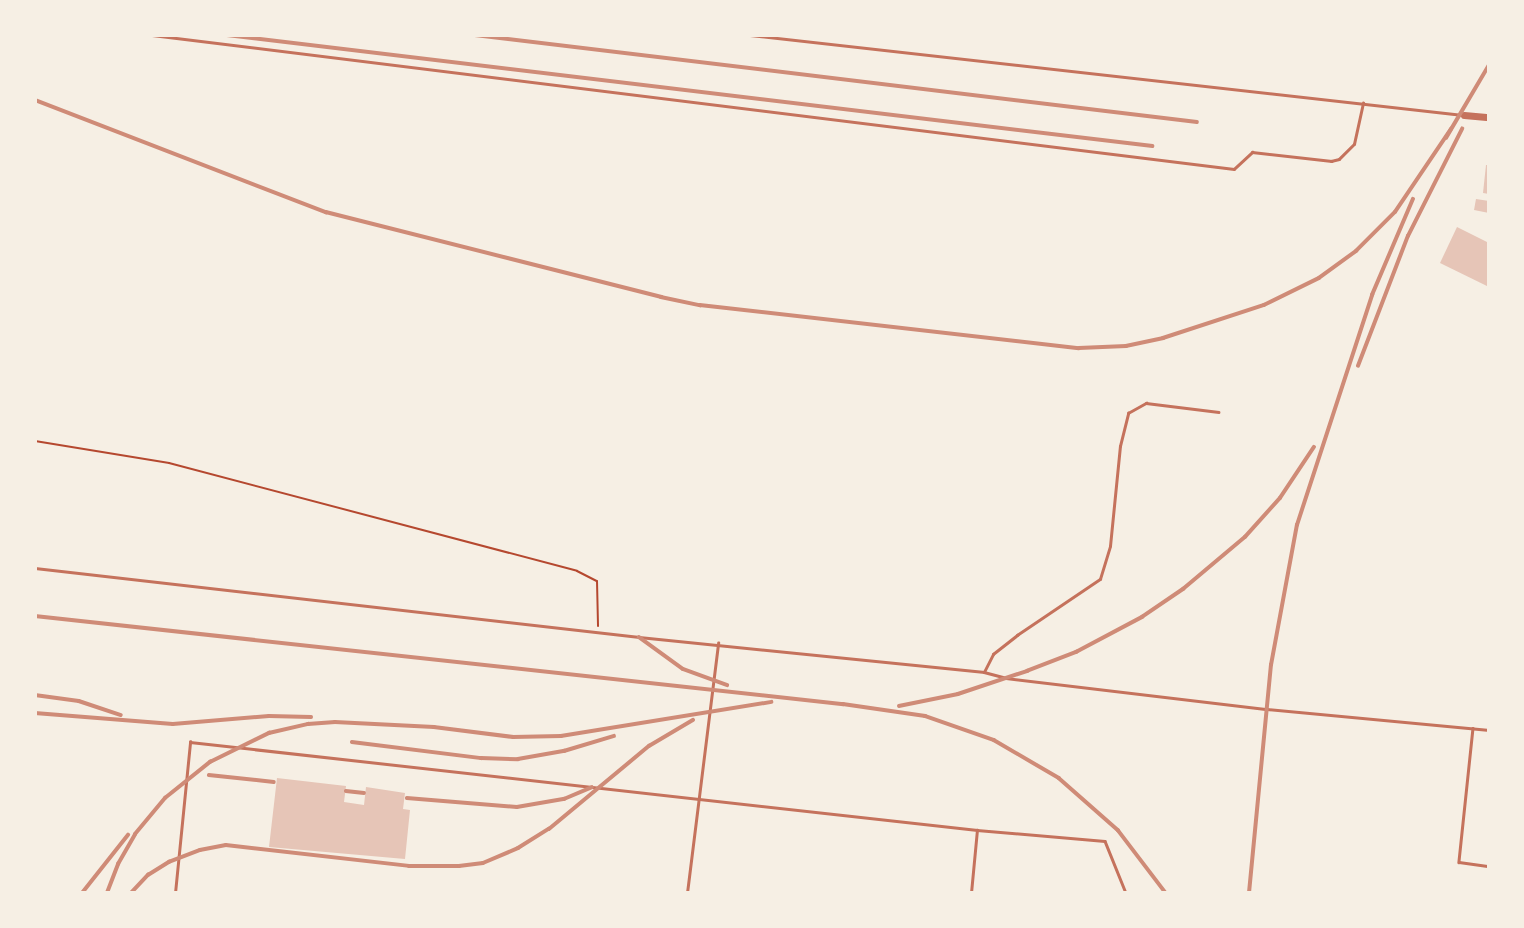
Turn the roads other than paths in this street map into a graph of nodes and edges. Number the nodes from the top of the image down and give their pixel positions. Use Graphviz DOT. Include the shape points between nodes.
graph roads {
  1 [pos="152,35"];
  2 [pos="750,35"];
  3 [pos="1363,103"];
  4 [pos="1464,115"];
  5 [pos="1489,117"];
  6 [pos="1218,412"];
  7 [pos="35,568"];
  8 [pos="718,643"];
  9 [pos="984,672"];
  10 [pos="1473,729"];
  11 [pos="1489,730"];
  12 [pos="698,799"];
  13 [pos="977,831"];
  14 [pos="1489,866"];
  15 [pos="175,893"];
  16 [pos="687,893"];
  17 [pos="971,893"];
  18 [pos="1126,893"];
  1 -- 3 [label="lane" via="1234,169 1252,152 1339,159 1354,144"];
  2 -- 3 [label="lane"];
  3 -- 4 [label="lane"];
  4 -- 5 [label="street"];
  6 -- 9 [label="lane" via="1146,403 1128,413 1120,446 1110,546 1100,579 993,654"];
  7 -- 8 [label="lane"];
  8 -- 9 [label="lane"];
  8 -- 12 [label="lane"];
  9 -- 10 [label="lane"];
  10 -- 11 [label="lane"];
  10 -- 14 [label="lane" via="1460,862"];
  12 -- 13 [label="lane"];
  12 -- 15 [label="lane" via="190,743"];
  12 -- 16 [label="lane"];
  13 -- 17 [label="lane"];
  13 -- 18 [label="lane" via="1105,842"];
}
